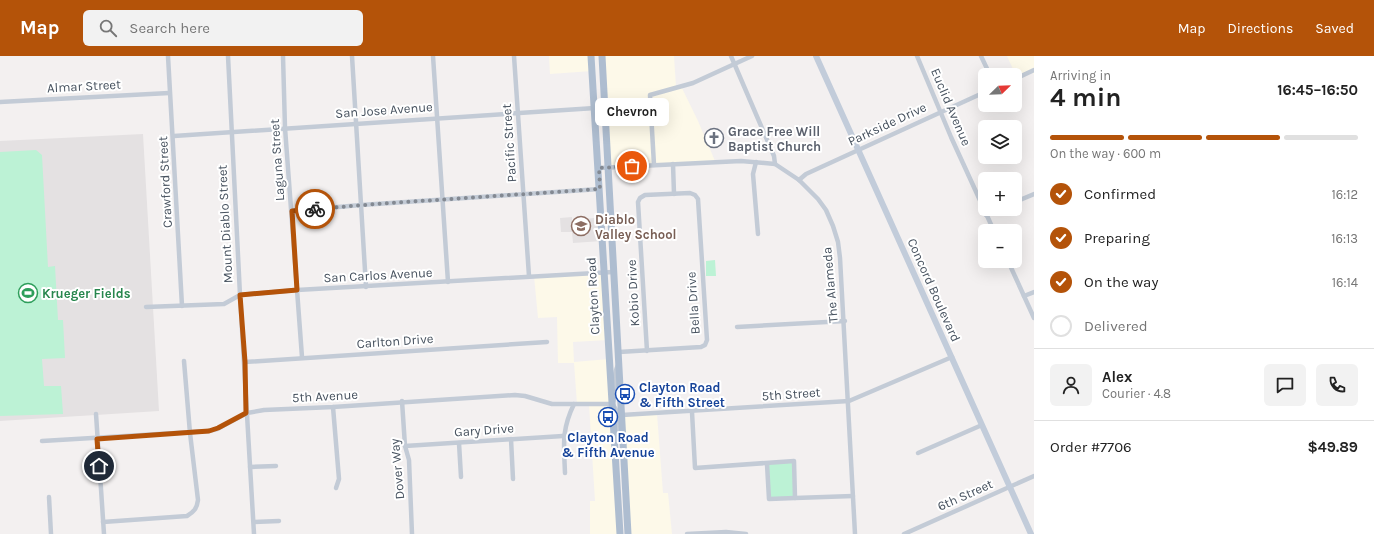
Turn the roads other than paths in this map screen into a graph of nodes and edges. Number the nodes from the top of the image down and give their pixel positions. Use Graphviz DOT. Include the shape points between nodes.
graph roads {
  1 [pos="168,56"];
  2 [pos="228,56"];
  3 [pos="283,56"];
  4 [pos="352,56"];
  5 [pos="433,56"];
  6 [pos="514,56"];
  7 [pos="591,56"];
  8 [pos="602,56"];
  9 [pos="731,56"];
  10 [pos="752,56"];
  11 [pos="816,56"];
  12 [pos="918,56"];
  13 [pos="981,56"];
  14 [pos="734,64"];
  15 [pos="987,68"];
  16 [pos="1034,70"];
  17 [pos="1022,75"];
  18 [pos="169,93"];
  19 [pos="978,95"];
  20 [pos="0,102"];
  21 [pos="595,108"];
  22 [pos="940,111"];
  23 [pos="518,114"];
  24 [pos="437,118"];
  25 [pos="356,123"];
  26 [pos="285,128"];
  27 [pos="231,131"];
  28 [pos="174,136"];
  29 [pos="858,150"];
  30 [pos="756,162"];
  31 [pos="673,164"];
  32 [pos="774,164"];
  33 [pos="654,165"];
  34 [pos="608,167"];
  35 [pos="599,168"];
  36 [pos="799,180"];
  37 [pos="600,189"];
  38 [pos="523,194"];
  39 [pos="674,194"];
  40 [pos="1034,194"];
  41 [pos="978,197"];
  42 [pos="442,199"];
  43 [pos="1022,199"];
  44 [pos="361,205"];
  45 [pos="292,211"];
  46 [pos="758,234"];
  47 [pos="1011,268"];
  48 [pos="604,272"];
  49 [pos="613,272"];
  50 [pos="529,276"];
  51 [pos="448,282"];
  52 [pos="366,287"];
  53 [pos="297,290"];
  54 [pos="1034,292"];
  55 [pos="240,295"];
  56 [pos="1024,296"];
  57 [pos="182,306"];
  58 [pos="146,307"];
  59 [pos="1034,318"];
  60 [pos="845,321"];
  61 [pos="736,327"];
  62 [pos="547,342"];
  63 [pos="647,350"];
  64 [pos="619,352"];
  65 [pos="302,357"];
  66 [pos="952,357"];
  67 [pos="184,361"];
  68 [pos="245,362"];
  69 [pos="619,363"];
  70 [pos="849,401"];
  71 [pos="402,402"];
  72 [pos="574,404"];
  73 [pos="612,404"];
  74 [pos="333,407"];
  75 [pos="692,412"];
  76 [pos="246,413"];
  77 [pos="96,414"];
  78 [pos="622,415"];
  79 [pos="982,425"];
  80 [pos="190,433"];
  81 [pos="563,436"];
  82 [pos="97,439"];
  83 [pos="511,439"];
  84 [pos="42,441"];
  85 [pos="459,443"];
  86 [pos="405,446"];
  87 [pos="624,447"];
  88 [pos="918,454"];
  89 [pos="767,464"];
  90 [pos="276,466"];
  91 [pos="250,467"];
  92 [pos="565,473"];
  93 [pos="1034,476"];
  94 [pos="461,477"];
  95 [pos="513,479"];
  96 [pos="1010,487"];
  97 [pos="336,488"];
  98 [pos="853,496"];
  99 [pos="49,497"];
  100 [pos="795,498"];
  101 [pos="103,522"];
  102 [pos="254,522"];
  103 [pos="279,522"];
  104 [pos="51,534"];
  105 [pos="104,534"];
  106 [pos="254,534"];
  107 [pos="412,534"];
  108 [pos="620,534"];
  109 [pos="628,534"];
  110 [pos="687,534"];
  111 [pos="746,534"];
  112 [pos="855,534"];
  113 [pos="904,534"];
  114 [pos="1031,534"];
  1 -- 18 [label="street, Crawford Street"];
  2 -- 27 [label="street, Mount Diablo Street"];
  3 -- 26 [label="street, Laguna Street"];
  4 -- 25 [label="street"];
  5 -- 24 [label="street"];
  6 -- 23 [label="street, Pacific Street"];
  7 -- 21 [label="main road, Clayton Road"];
  8 -- 34 [label="main road, Clayton Road"];
  9 -- 14 [label="street"];
  10 -- 14 [label="street"];
  11 -- 29 [label="street, Concord Boulevard"];
  12 -- 22 [label="street, Euclid Avenue"];
  13 -- 15 [label="street"];
  14 -- 32 [label="street" via="774,156"];
  14 -- 33 [label="street" via="693,83 650,95"];
  16 -- 17 [label="street"];
  18 -- 20 [label="street, Almar Street"];
  18 -- 28 [label="street, Crawford Street"];
  19 -- 22 [label="street, Parkside Drive"];
  21 -- 23 [label="street, San Jose Avenue"];
  21 -- 35 [label="main road, Clayton Road"];
  22 -- 29 [label="street, Parkside Drive"];
  22 -- 41 [label="street, Euclid Avenue"];
  23 -- 24 [label="street, San Jose Avenue"];
  23 -- 38 [label="street, Pacific Street"];
  24 -- 25 [label="street, San Jose Avenue"];
  24 -- 42 [label="street"];
  25 -- 26 [label="street, San Jose Avenue"];
  25 -- 44 [label="street"];
  26 -- 27 [label="street, San Jose Avenue"];
  26 -- 45 [label="street, Laguna Street"];
  27 -- 28 [label="street, San Jose Avenue"];
  27 -- 55 [label="street, Mount Diablo Street"];
  28 -- 57 [label="street, Crawford Street"];
  29 -- 36 [label="street, Parkside Drive" via="806,174"];
  29 -- 66 [label="street, Concord Boulevard"];
  30 -- 31 [label="street, The Alameda"];
  30 -- 32 [label="street, The Alameda"];
  30 -- 46 [label="street" via="753,174"];
  31 -- 33 [label="street, The Alameda"];
  31 -- 39 [label="street"];
  32 -- 36 [label="street, The Alameda"];
  33 -- 34 [label="street, The Alameda"];
  34 -- 35 [label="street, The Alameda"];
  34 -- 49 [label="main road, Clayton Road"];
  35 -- 37 [label="main road, Clayton Road"];
  36 -- 60 [label="street, The Alameda" via="818,198 833,226 838,242"];
  37 -- 38 [label="street"];
  37 -- 48 [label="main road, Clayton Road"];
  38 -- 42 [label="street"];
  38 -- 50 [label="street, Pacific Street"];
  39 -- 63 [label="street, Kobio Drive" via="646,195 638,202"];
  39 -- 63 [label="street, Bella Drive" via="690,193 698,199 707,340 705,346 701,347"];
  40 -- 43 [label="street"];
  42 -- 44 [label="street"];
  42 -- 51 [label="street"];
  44 -- 45 [label="street"];
  44 -- 52 [label="street"];
  45 -- 53 [label="street, Laguna Street"];
  47 -- 56 [label="street"];
  48 -- 49 [label="street, San Carlos Avenue"];
  48 -- 50 [label="street, San Carlos Avenue"];
  48 -- 73 [label="main road, Clayton Road"];
  49 -- 64 [label="main road, Clayton Road"];
  50 -- 51 [label="street, San Carlos Avenue"];
  51 -- 52 [label="street, San Carlos Avenue"];
  52 -- 53 [label="street, San Carlos Avenue"];
  53 -- 55 [label="street, San Carlos Avenue"];
  53 -- 65 [label="street, Laguna Street"];
  54 -- 56 [label="street"];
  55 -- 57 [label="street, San Carlos Avenue" via="224,304"];
  55 -- 68 [label="street, Mount Diablo Street"];
  56 -- 59 [label="street"];
  57 -- 58 [label="street, San Carlos Avenue"];
  60 -- 61 [label="street"];
  60 -- 70 [label="street, The Alameda"];
  62 -- 65 [label="street, Carlton Drive"];
  63 -- 64 [label="street, Bella Drive"];
  64 -- 69 [label="main road, Clayton Road"];
  65 -- 68 [label="street, Carlton Drive"];
  66 -- 70 [label="street, 5th Street"];
  66 -- 79 [label="street, Concord Boulevard"];
  67 -- 80 [label="street"];
  68 -- 76 [label="street, Mount Diablo Street"];
  69 -- 73 [label="street" via="615,372 616,396"];
  69 -- 78 [label="main road, Clayton Road"];
  70 -- 75 [label="street, 5th Street"];
  70 -- 98 [label="street, The Alameda"];
  71 -- 72 [label="street, 5th Avenue" via="515,395 552,404"];
  71 -- 74 [label="street, 5th Avenue"];
  71 -- 86 [label="street, Dover Way"];
  72 -- 73 [label="street, 5th Avenue"];
  72 -- 81 [label="street"];
  73 -- 87 [label="street" via="617,410 618,436"];
  73 -- 108 [label="main road, Clayton Road"];
  74 -- 76 [label="street, 5th Avenue"];
  74 -- 97 [label="street" via="339,479"];
  75 -- 78 [label="street, 5th Street"];
  75 -- 89 [label="street" via="695,468"];
  76 -- 80 [label="street, 5th Avenue" via="218,428"];
  76 -- 91 [label="street, Mount Diablo Street"];
  77 -- 82 [label="street"];
  78 -- 87 [label="main road, Clayton Road"];
  79 -- 88 [label="street"];
  79 -- 96 [label="street, Concord Boulevard"];
  80 -- 82 [label="street, 5th Avenue"];
  80 -- 101 [label="street" via="198,500 194,512 187,516"];
  81 -- 83 [label="street, Gary Drive"];
  81 -- 92 [label="street"];
  82 -- 84 [label="street, 5th Avenue"];
  82 -- 101 [label="street"];
  83 -- 85 [label="street, Gary Drive"];
  83 -- 95 [label="street"];
  85 -- 86 [label="street, Gary Drive"];
  85 -- 94 [label="street"];
  86 -- 107 [label="street, Dover Way" via="409,460"];
  87 -- 109 [label="main road, Clayton Road"];
  89 -- 100 [label="street" via="769,499"];
  89 -- 100 [label="street" via="794,461"];
  90 -- 91 [label="street"];
  91 -- 102 [label="street, Mount Diablo Street"];
  93 -- 96 [label="street, 6th Street"];
  96 -- 113 [label="street, 6th Street"];
  96 -- 114 [label="street, Concord Boulevard"];
  98 -- 100 [label="street"];
  98 -- 112 [label="street, The Alameda"];
  99 -- 104 [label="street"];
  101 -- 105 [label="street"];
  102 -- 103 [label="street"];
  102 -- 106 [label="street, Mount Diablo Street"];
  110 -- 111 [label="street"];
}
